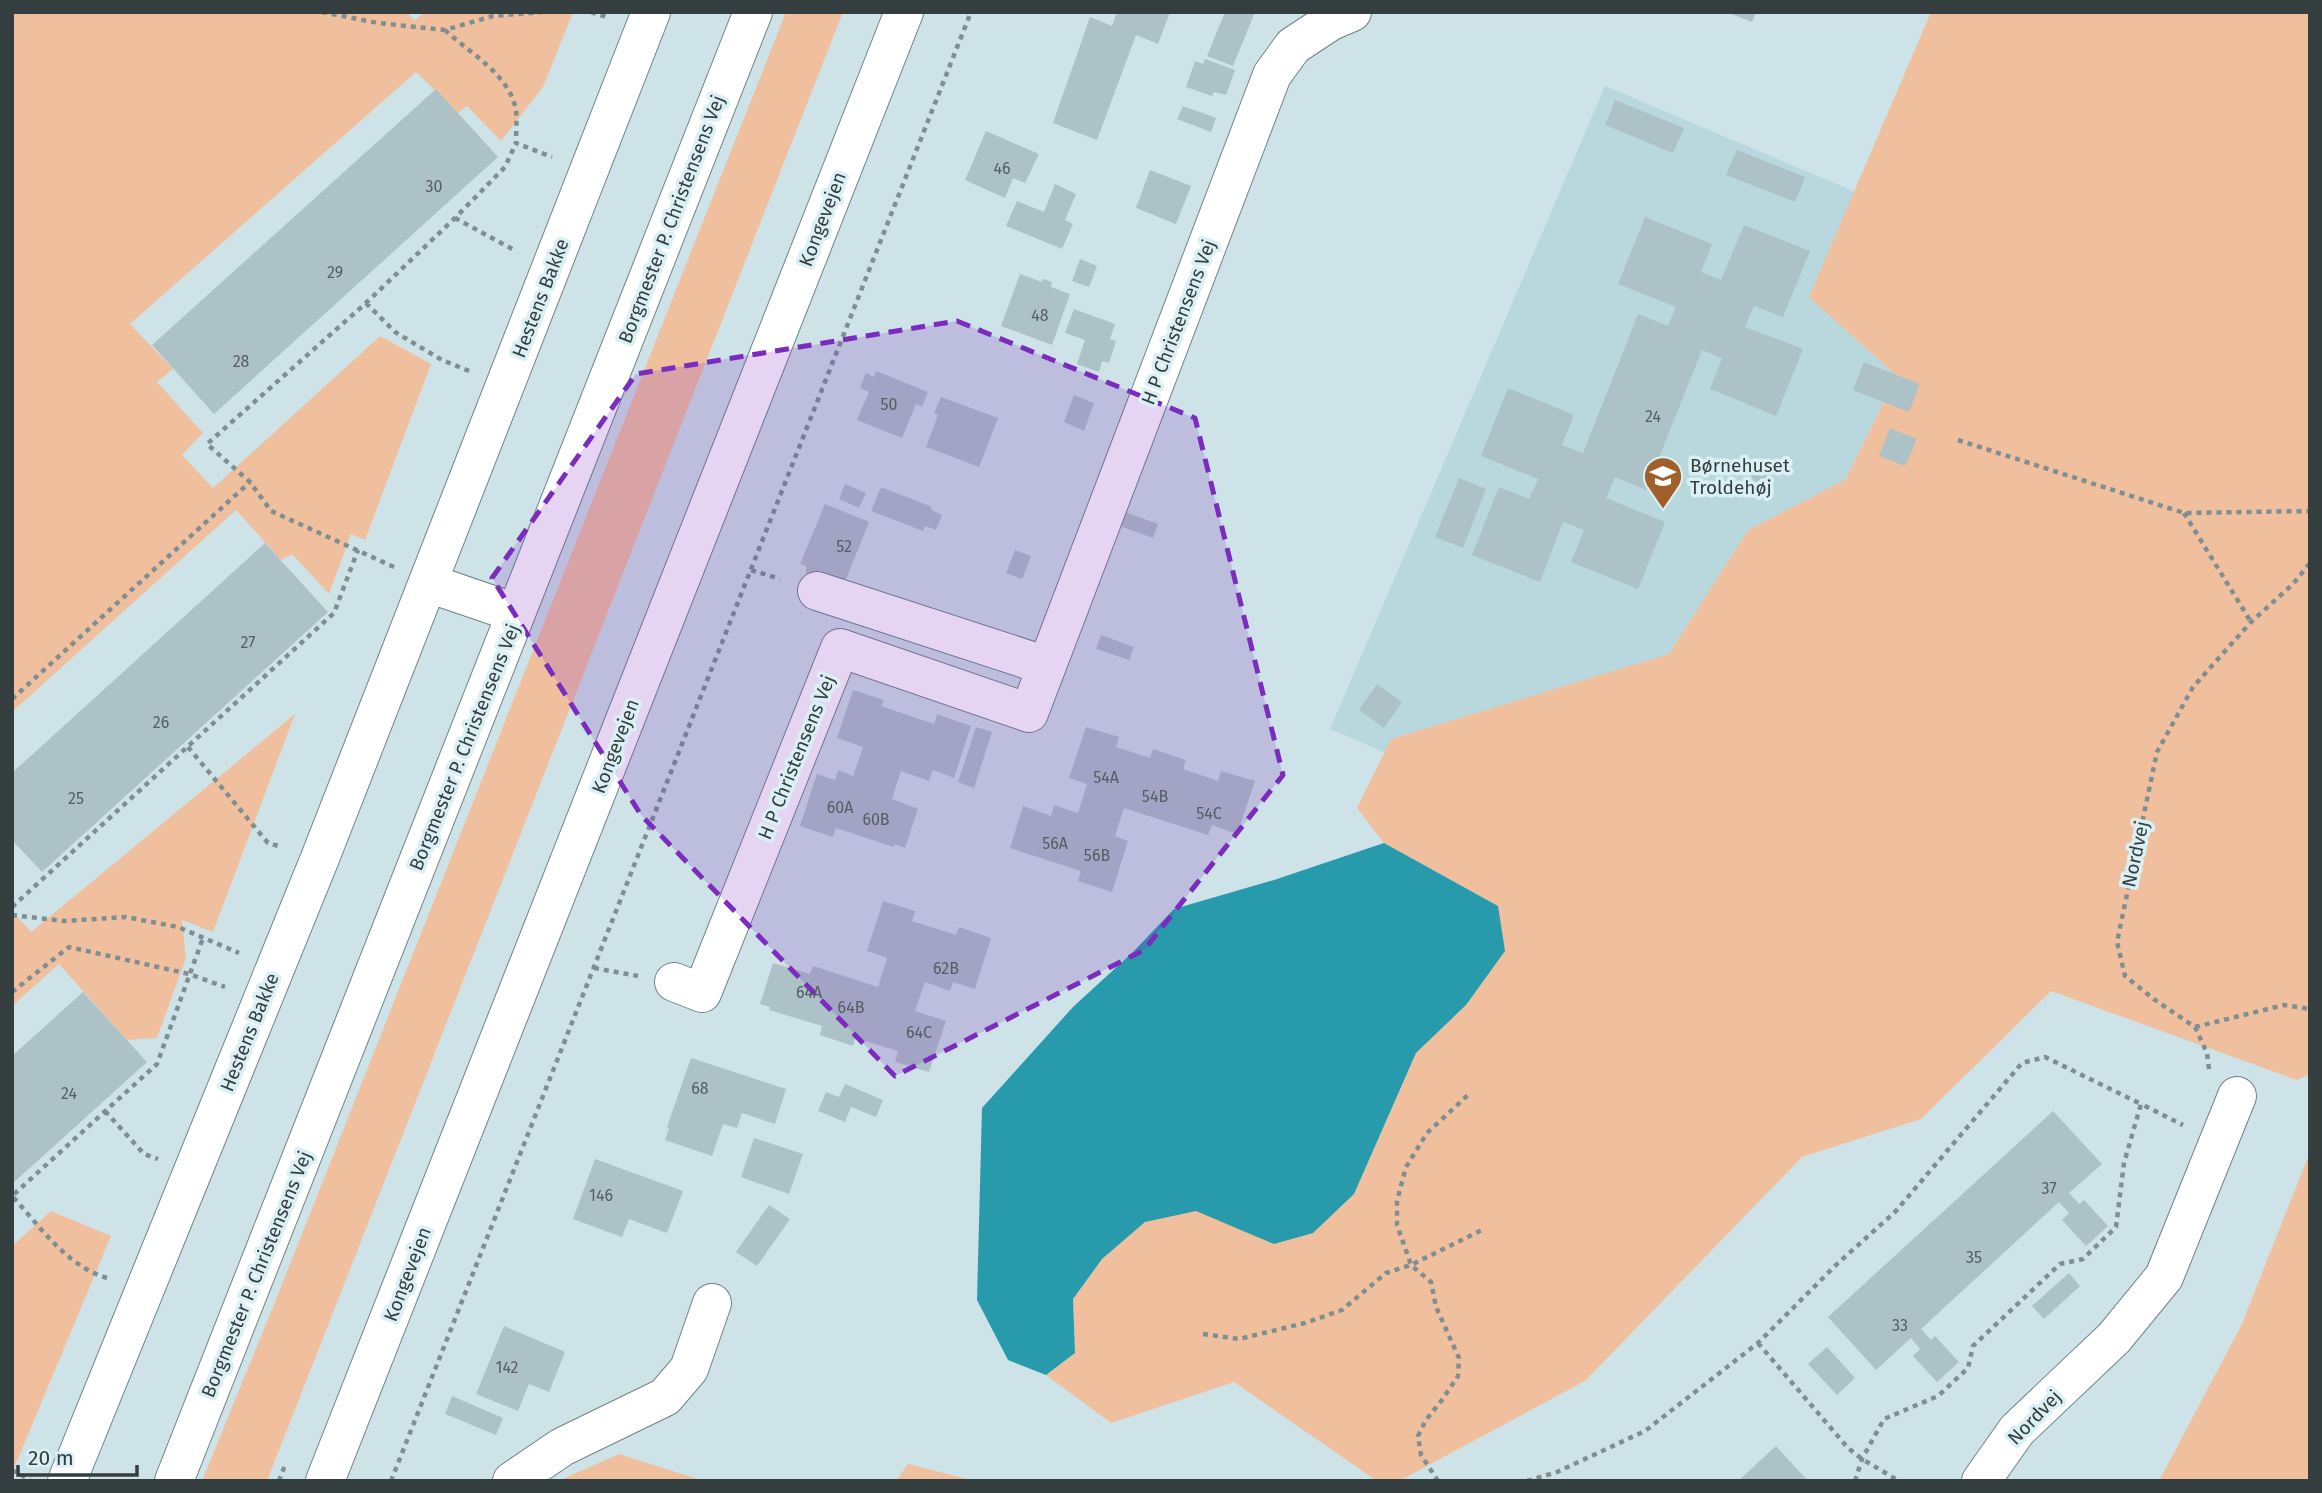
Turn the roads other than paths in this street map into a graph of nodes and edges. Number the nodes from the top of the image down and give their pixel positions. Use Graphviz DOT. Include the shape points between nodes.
graph roads {
  1 [pos="651,12"];
  2 [pos="753,12"];
  3 [pos="904,12"];
  4 [pos="1352,12"];
  5 [pos="428,583"];
  6 [pos="817,591"];
  7 [pos="516,613"];
  8 [pos="1047,666"];
  9 [pos="674,982"];
  10 [pos="2237,1096"];
  11 [pos="712,1303"];
  12 [pos="67,1481"];
  13 [pos="174,1481"];
  14 [pos="326,1481"];
  15 [pos="512,1481"];
  16 [pos="1981,1481"];
  1 -- 5 [label="street, Hestens Bakke"];
  2 -- 7 [label="street, Borgmester P. Christensens Vej"];
  3 -- 14 [label="street, Kongevejen"];
  4 -- 8 [label="street, H P Christensens Vej" via="1293,46 1272,75"];
  5 -- 7 [label="street"];
  5 -- 12 [label="street, Hestens Bakke"];
  6 -- 8 [label="street"];
  7 -- 13 [label="street, Borgmester P. Christensens Vej"];
  8 -- 9 [label="street, H P Christensens Vej" via="1029,713 840,648 702,993"];
  10 -- 16 [label="street, Nordvej" via="2164,1277 2114,1338 2017,1430"];
  11 -- 15 [label="street" via="689,1369 665,1397 562,1447"];
}
